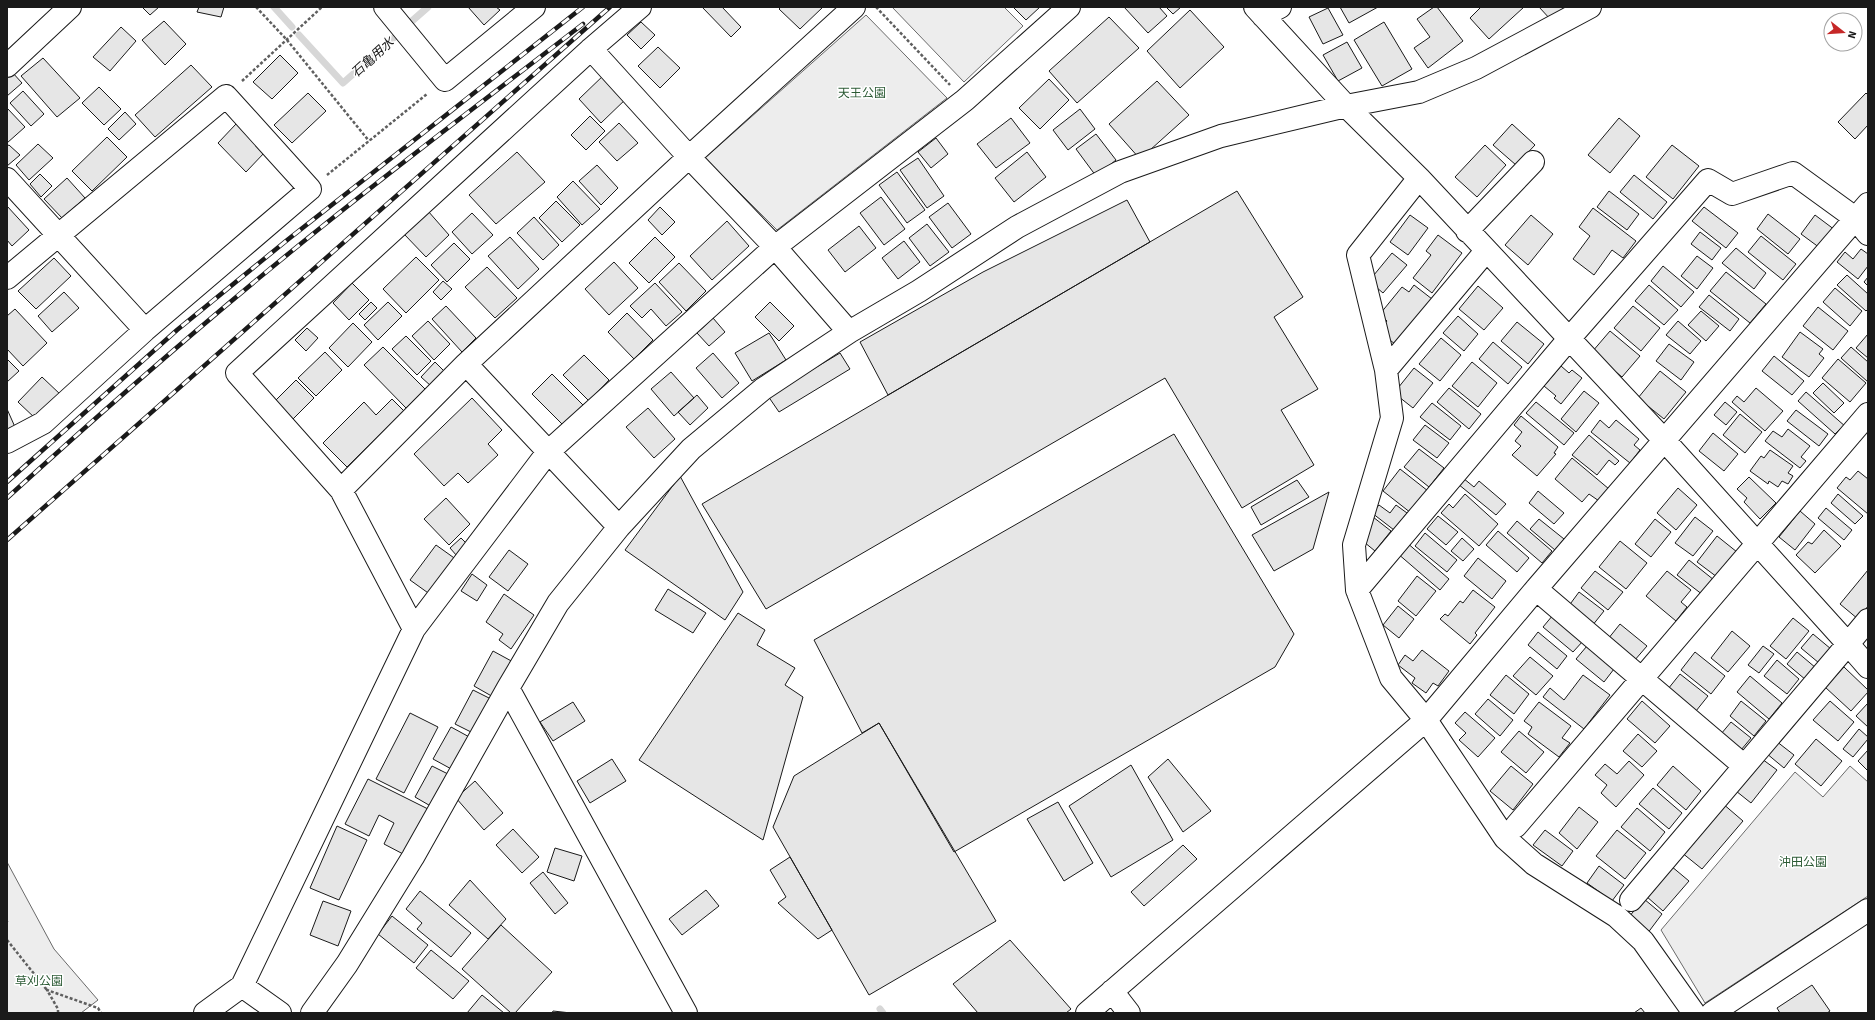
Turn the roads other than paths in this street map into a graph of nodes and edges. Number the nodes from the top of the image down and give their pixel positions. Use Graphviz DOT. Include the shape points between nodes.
graph roads {
  1 [pos="70,7"];
  2 [pos="385,7"];
  3 [pos="534,7"];
  4 [pos="640,7"];
  5 [pos="854,7"];
  6 [pos="1069,7"];
  7 [pos="1590,7"];
  8 [pos="1266,10"];
  9 [pos="591,49"];
  10 [pos="7,66"];
  11 [pos="1346,106"];
  12 [pos="689,157"];
  13 [pos="1533,162"];
  14 [pos="1419,178"];
  15 [pos="7,179"];
  16 [pos="1864,218"];
  17 [pos="1467,231"];
  18 [pos="58,236"];
  19 [pos="775,247"];
  20 [pos="1486,251"];
  21 [pos="7,278"];
  22 [pos="145,330"];
  23 [pos="849,332"];
  24 [pos="1568,340"];
  25 [pos="466,364"];
  26 [pos="1386,370"];
  27 [pos="1868,414"];
  28 [pos="1665,441"];
  29 [pos="7,442"];
  30 [pos="548,452"];
  31 [pos="341,490"];
  32 [pos="619,527"];
  33 [pos="1758,544"];
  34 [pos="1536,589"];
  35 [pos="1357,590"];
  36 [pos="1868,620"];
  37 [pos="414,629"];
  38 [pos="1848,644"];
  39 [pos="1868,667"];
  40 [pos="1641,678"];
  41 [pos="508,688"];
  42 [pos="1426,720"];
  43 [pos="1743,765"];
  44 [pos="1516,826"];
  45 [pos="1631,900"];
  46 [pos="1868,910"];
  47 [pos="242,986"];
  48 [pos="1112,991"];
  49 [pos="205,1013"];
  50 [pos="280,1013"];
  51 [pos="312,1013"];
  52 [pos="686,1013"];
  53 [pos="1087,1013"];
  54 [pos="1129,1013"];
  55 [pos="1694,1013"];
  56 [pos="1712,1013"];
  1 -- 10 [label="street"];
  2 -- 3 [label="street" via="445,80"];
  4 -- 9 [label="street"];
  5 -- 12 [label="street"];
  6 -- 19 [label="street" via="965,100"];
  7 -- 11 [label="street" via="1476,68 1419,92"];
  8 -- 11 [label="street"];
  9 -- 12 [label="street"];
  9 -- 31 [label="street" via="237,373"];
  11 -- 14 [label="street"];
  11 -- 23 [label="street" via="1221,136 1120,172 1017,227 919,291"];
  12 -- 19 [label="street"];
  12 -- 25 [label="street"];
  13 -- 17 [label="street"];
  14 -- 17 [label="street"];
  14 -- 26 [label="street" via="1358,255"];
  15 -- 18 [label="street"];
  16 -- 24 [label="street" via="1793,172 1732,194 1708,180"];
  16 -- 28 [label="street"];
  17 -- 20 [label="street"];
  18 -- 21 [label="street"];
  18 -- 22 [label="street"];
  18 -- 22 [label="street" via="226,96 310,189"];
  19 -- 23 [label="street"];
  19 -- 30 [label="street"];
  20 -- 24 [label="street"];
  20 -- 26 [label="street"];
  22 -- 29 [label="street" via="43,423"];
  23 -- 32 [label="street" via="763,389 691,449"];
  24 -- 28 [label="street"];
  24 -- 35 [label="street"];
  25 -- 30 [label="street"];
  25 -- 31 [label="street"];
  26 -- 35 [label="street" via="1392,418 1354,545"];
  27 -- 33 [label="street"];
  28 -- 33 [label="street"];
  28 -- 34 [label="street"];
  30 -- 32 [label="street"];
  30 -- 37 [label="street"];
  31 -- 37 [label="street"];
  32 -- 41 [label="street" via="558,603"];
  33 -- 38 [label="street"];
  33 -- 40 [label="street"];
  34 -- 40 [label="street"];
  34 -- 42 [label="street"];
  35 -- 42 [label="street" via="1391,678"];
  36 -- 38 [label="street"];
  37 -- 47 [label="street"];
  38 -- 39 [label="street"];
  38 -- 43 [label="street"];
  40 -- 43 [label="street"];
  40 -- 44 [label="street"];
  41 -- 51 [label="street" via="413,857 347,964"];
  41 -- 52 [label="street"];
  42 -- 48 [label="street"];
  42 -- 55 [label="street" via="1505,838 1534,864 1616,916 1638,936"];
  43 -- 45 [label="street"];
  46 -- 56 [label="street"];
  47 -- 49 [label="street"];
  47 -- 50 [label="street"];
  48 -- 53 [label="street"];
  48 -- 54 [label="street"];
}
